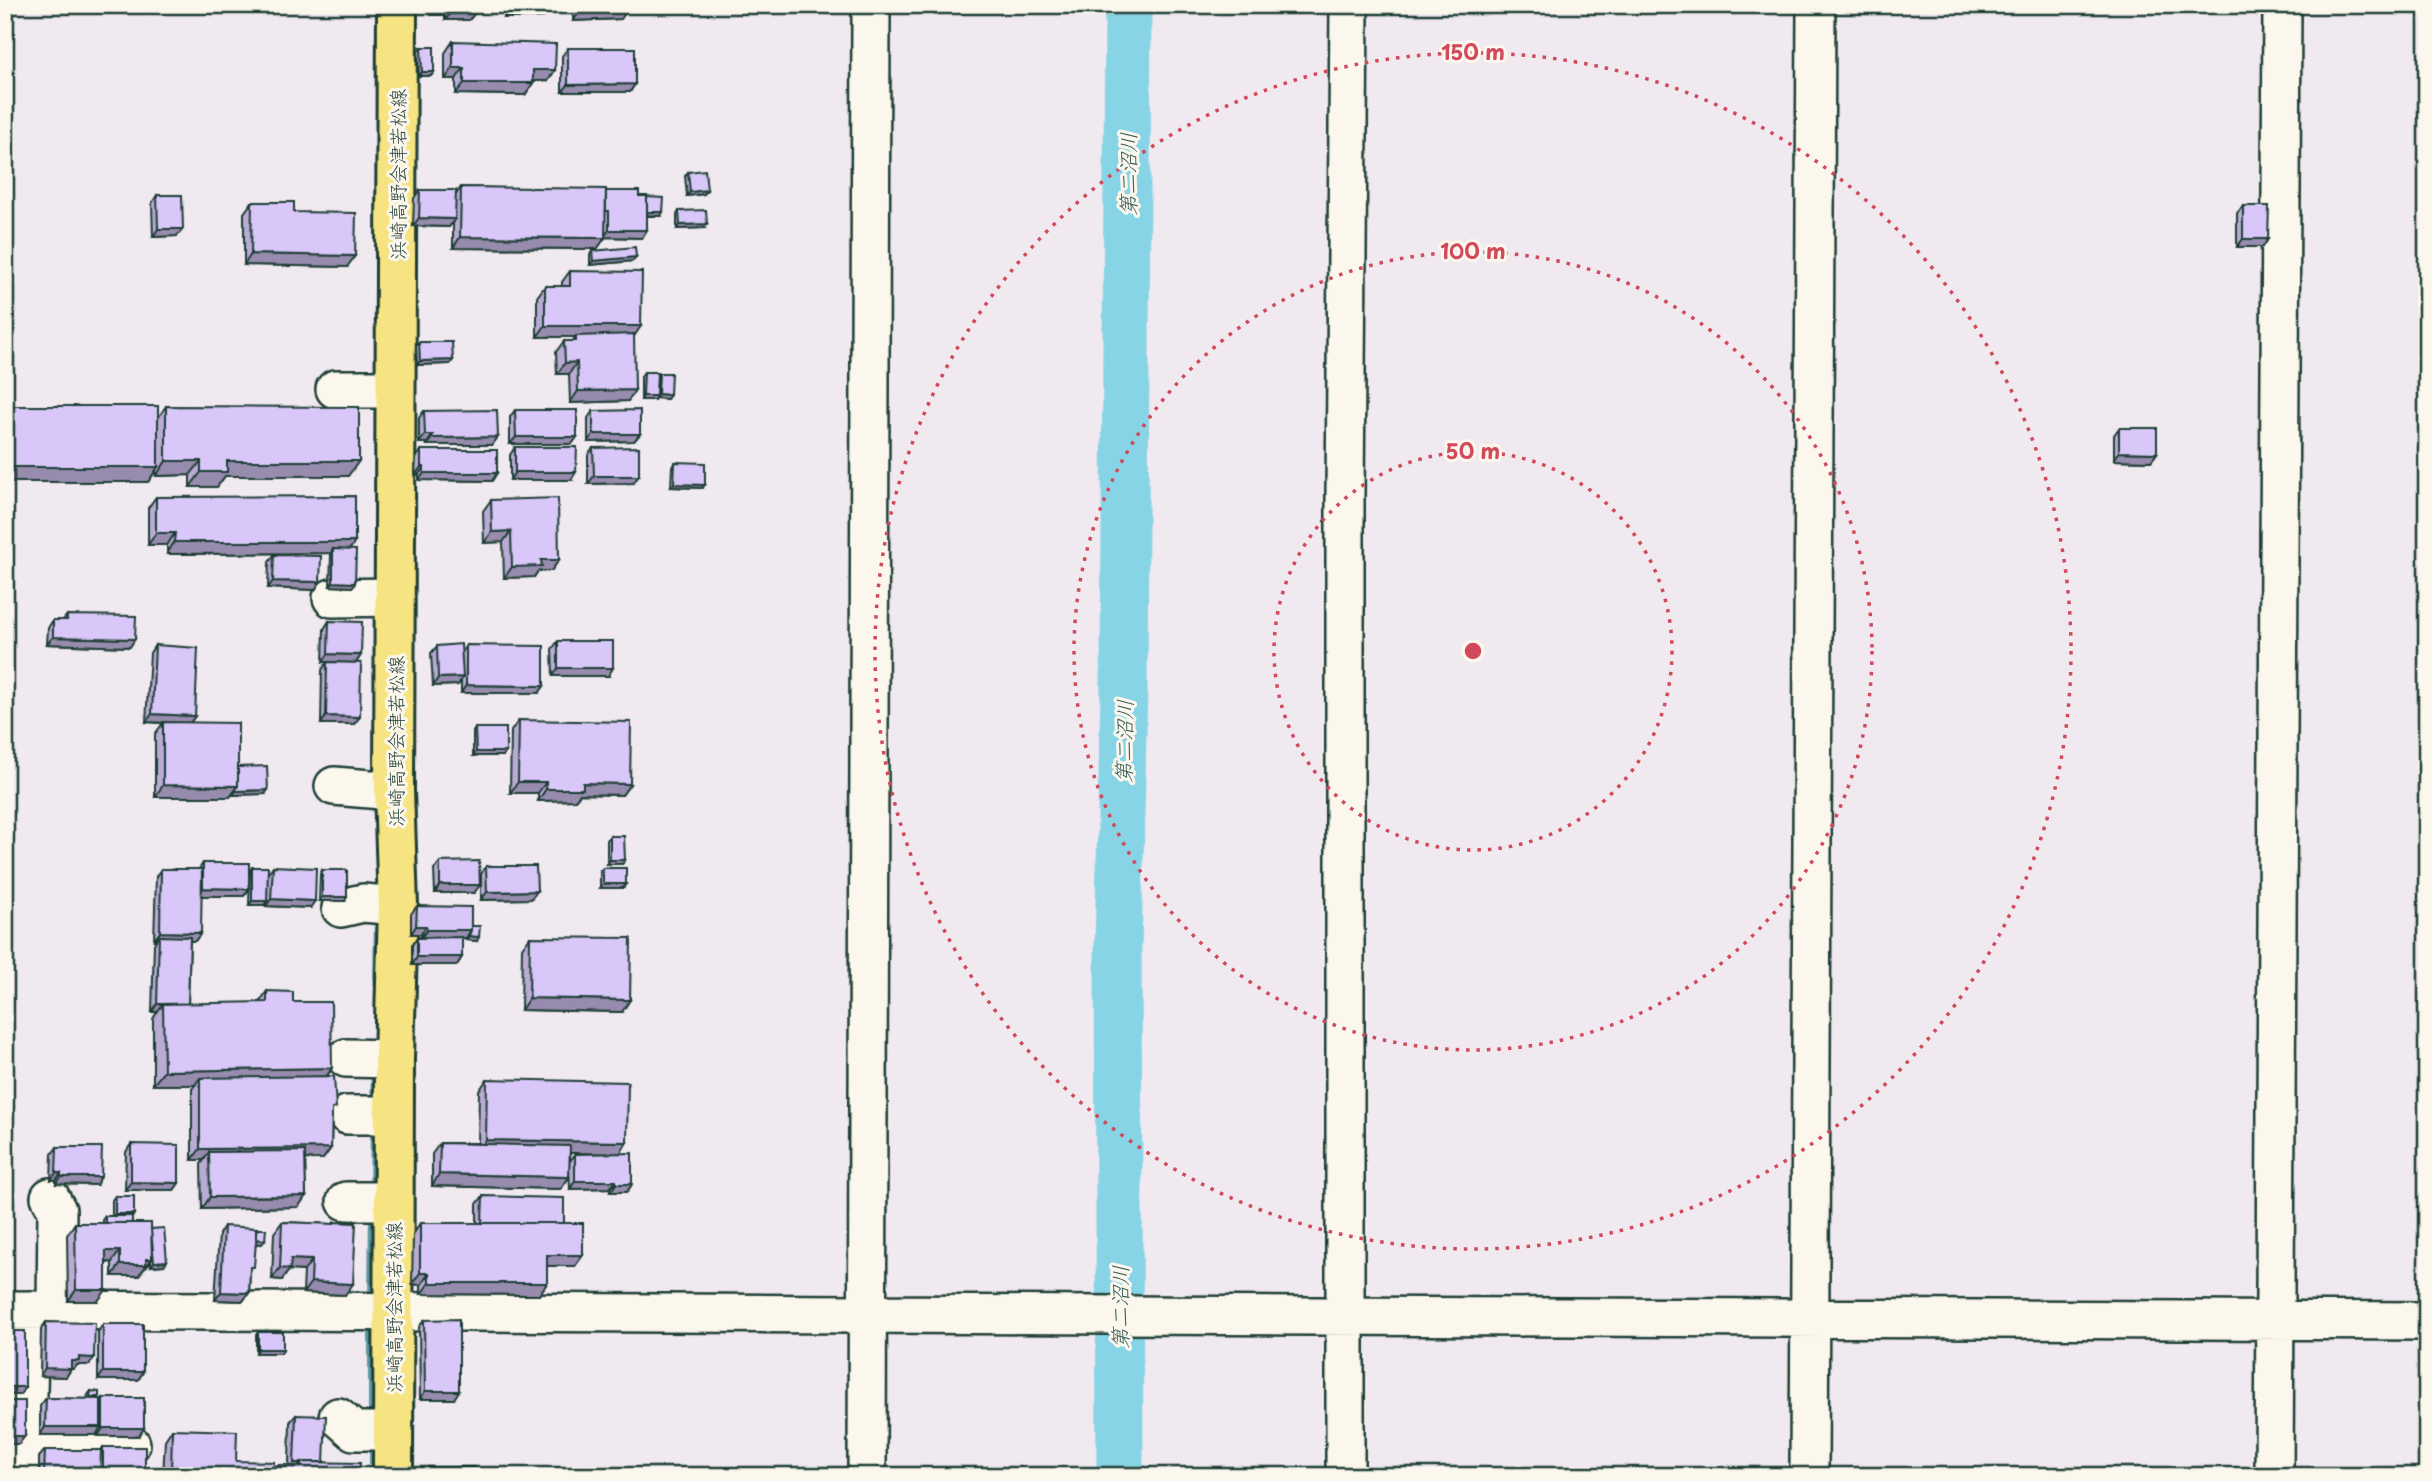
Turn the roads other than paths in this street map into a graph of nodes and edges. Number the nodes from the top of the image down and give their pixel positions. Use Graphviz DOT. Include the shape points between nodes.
graph roads {
  1 [pos="397,5"];
  2 [pos="871,5"];
  3 [pos="1349,5"];
  4 [pos="1816,5"];
  5 [pos="2282,5"];
  6 [pos="346,389"];
  7 [pos="396,389"];
  8 [pos="344,597"];
  9 [pos="394,597"];
  10 [pos="50,1197"];
  11 [pos="30,1310"];
  12 [pos="378,1312"];
  13 [pos="867,1315"];
  14 [pos="1347,1317"];
  15 [pos="1810,1318"];
  16 [pos="2274,1319"];
  17 [pos="2427,1321"];
  18 [pos="346,1424"];
  19 [pos="393,1431"];
  20 [pos="131,1444"];
  21 [pos="26,1459"];
  22 [pos="393,1476"];
  23 [pos="867,1476"];
  24 [pos="1345,1476"];
  25 [pos="1809,1476"];
  26 [pos="2274,1476"];
  1 -- 7 [label="main road, 浜崎高野会津若松線"];
  2 -- 13 [label="street"];
  3 -- 14 [label="street"];
  4 -- 15 [label="street"];
  5 -- 16 [label="street"];
  6 -- 7 [label="street"];
  7 -- 9 [label="main road, 浜崎高野会津若松線"];
  8 -- 9 [label="street"];
  9 -- 12 [label="main road, 浜崎高野会津若松線" via="363,789 366,1201"];
  10 -- 11 [label="street" via="57,1210"];
  11 -- 12 [label="street"];
  11 -- 21 [label="street"];
  12 -- 13 [label="street"];
  12 -- 19 [label="main road, 浜崎高野会津若松線"];
  13 -- 14 [label="street"];
  13 -- 23 [label="street"];
  14 -- 15 [label="street"];
  14 -- 24 [label="street"];
  15 -- 16 [label="street"];
  15 -- 25 [label="street"];
  16 -- 17 [label="street"];
  16 -- 26 [label="street"];
  18 -- 19 [label="street"];
  19 -- 22 [label="main road, 浜崎高野会津若松線"];
  20 -- 21 [label="street"];
}
